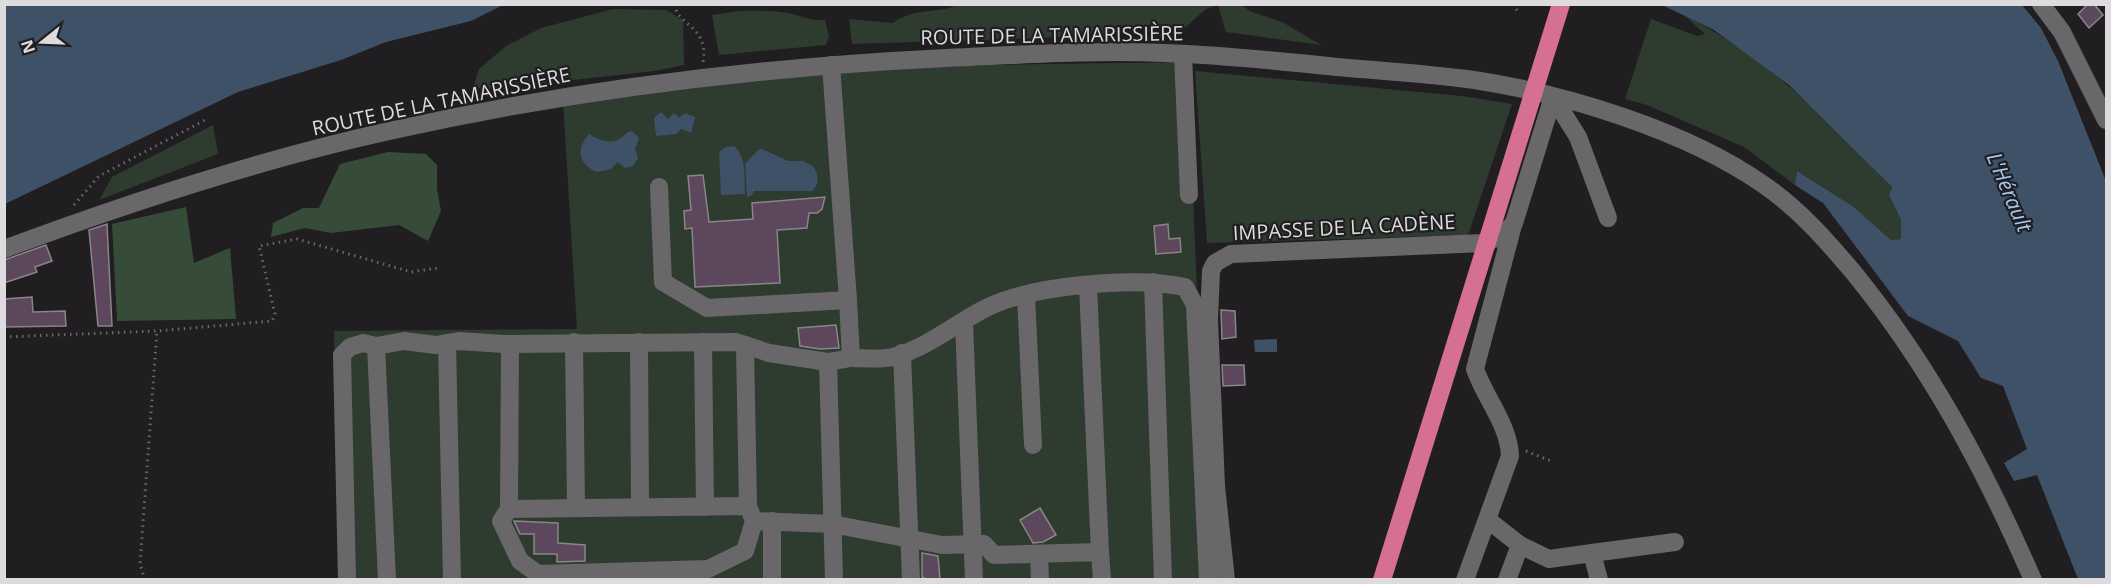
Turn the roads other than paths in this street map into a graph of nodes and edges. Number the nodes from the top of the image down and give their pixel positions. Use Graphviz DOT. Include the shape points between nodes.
graph roads {
  1 [pos="1561,4"];
  2 [pos="2041,4"];
  3 [pos="1182,54"];
  4 [pos="831,65"];
  5 [pos="1553,97"];
  6 [pos="2106,116"];
  7 [pos="659,187"];
  8 [pos="1189,195"];
  9 [pos="1608,218"];
  10 [pos="1514,223"];
  11 [pos="4,249"];
  12 [pos="1153,282"];
  13 [pos="1089,286"];
  14 [pos="1026,295"];
  15 [pos="848,300"];
  16 [pos="964,322"];
  17 [pos="574,342"];
  18 [pos="639,342"];
  19 [pos="703,342"];
  20 [pos="447,343"];
  21 [pos="510,344"];
  22 [pos="745,345"];
  23 [pos="376,346"];
  24 [pos="902,353"];
  25 [pos="851,358"];
  26 [pos="828,362"];
  27 [pos="1033,445"];
  28 [pos="639,507"];
  29 [pos="705,507"];
  30 [pos="576,508"];
  31 [pos="509,509"];
  32 [pos="758,516"];
  33 [pos="1488,520"];
  34 [pos="832,524"];
  35 [pos="909,537"];
  36 [pos="1675,542"];
  37 [pos="973,544"];
  38 [pos="1520,545"];
  39 [pos="1100,552"];
  40 [pos="1592,553"];
  41 [pos="1039,554"];
  42 [pos="520,561"];
  43 [pos="708,574"];
  44 [pos="645,575"];
  45 [pos="580,576"];
  46 [pos="347,579"];
  47 [pos="387,579"];
  48 [pos="452,579"];
  49 [pos="520,579"];
  50 [pos="772,579"];
  51 [pos="834,579"];
  52 [pos="910,579"];
  53 [pos="975,579"];
  54 [pos="1040,579"];
  55 [pos="1102,579"];
  56 [pos="1163,579"];
  57 [pos="1208,579"];
  58 [pos="1226,579"];
  59 [pos="1382,579"];
  60 [pos="1465,579"];
  61 [pos="1506,579"];
  62 [pos="1599,579"];
  63 [pos="2033,579"];
  1 -- 59 [label="highway"];
  2 -- 6 [label="street" via="2062,32"];
  3 -- 4 [label="street, ROUTE DE LA TAMARISSIÈRE" via="1115,52"];
  3 -- 5 [label="street, ROUTE DE LA TAMARISSIÈRE" via="1472,80"];
  3 -- 8 [label="street"];
  4 -- 11 [label="street, ROUTE DE LA TAMARISSIÈRE" via="545,100 387,131 177,189"];
  4 -- 15 [label="street"];
  5 -- 9 [label="street" via="1578,137"];
  5 -- 10 [label="street"];
  5 -- 63 [label="street, ROUTE DE LA TAMARISSIÈRE" via="1652,128 1692,145 1758,181 1802,215 1878,303 1930,378 1976,455"];
  7 -- 15 [label="street" via="663,282 707,309"];
  10 -- 33 [label="street" via="1475,369 1509,440 1510,456"];
  10 -- 58 [label="street, IMPASSE DE LA CADÈNE" via="1502,236 1483,243 1231,255 1215,263 1211,271 1209,320 1216,486"];
  12 -- 13 [label="street"];
  12 -- 56 [label="street"];
  12 -- 57 [label="street" via="1185,287 1196,305"];
  13 -- 14 [label="street"];
  13 -- 39 [label="street"];
  14 -- 16 [label="street" via="987,308"];
  14 -- 27 [label="street"];
  15 -- 25 [label="street"];
  16 -- 24 [label="street"];
  16 -- 37 [label="street"];
  17 -- 18 [label="street"];
  17 -- 21 [label="street"];
  17 -- 30 [label="street"];
  18 -- 19 [label="street"];
  18 -- 28 [label="street"];
  19 -- 22 [label="street"];
  19 -- 29 [label="street"];
  20 -- 21 [label="street"];
  20 -- 23 [label="street" via="404,341"];
  20 -- 48 [label="street"];
  21 -- 31 [label="street"];
  22 -- 26 [label="street" via="769,353"];
  22 -- 32 [label="street"];
  23 -- 46 [label="street" via="363,343 342,355"];
  23 -- 47 [label="street"];
  24 -- 25 [label="street" via="892,357"];
  24 -- 35 [label="street"];
  25 -- 26 [label="street"];
  26 -- 34 [label="street"];
  28 -- 29 [label="street"];
  28 -- 30 [label="street"];
  29 -- 32 [label="street"];
  30 -- 31 [label="street"];
  31 -- 42 [label="street" via="501,521"];
  32 -- 34 [label="street"];
  32 -- 43 [label="street" via="745,551"];
  32 -- 50 [label="street"];
  33 -- 38 [label="street"];
  33 -- 60 [label="street"];
  34 -- 35 [label="street"];
  34 -- 51 [label="street"];
  35 -- 37 [label="street" via="942,545"];
  35 -- 52 [label="street"];
  36 -- 40 [label="street"];
  37 -- 41 [label="street" via="984,544 994,555"];
  37 -- 53 [label="street"];
  38 -- 40 [label="street" via="1549,560"];
  38 -- 61 [label="street"];
  39 -- 41 [label="street"];
  39 -- 55 [label="street"];
  40 -- 62 [label="street"];
  41 -- 54 [label="street"];
  42 -- 45 [label="street" via="538,574"];
  42 -- 49 [label="street"];
  43 -- 44 [label="street"];
  44 -- 45 [label="street"];
}
